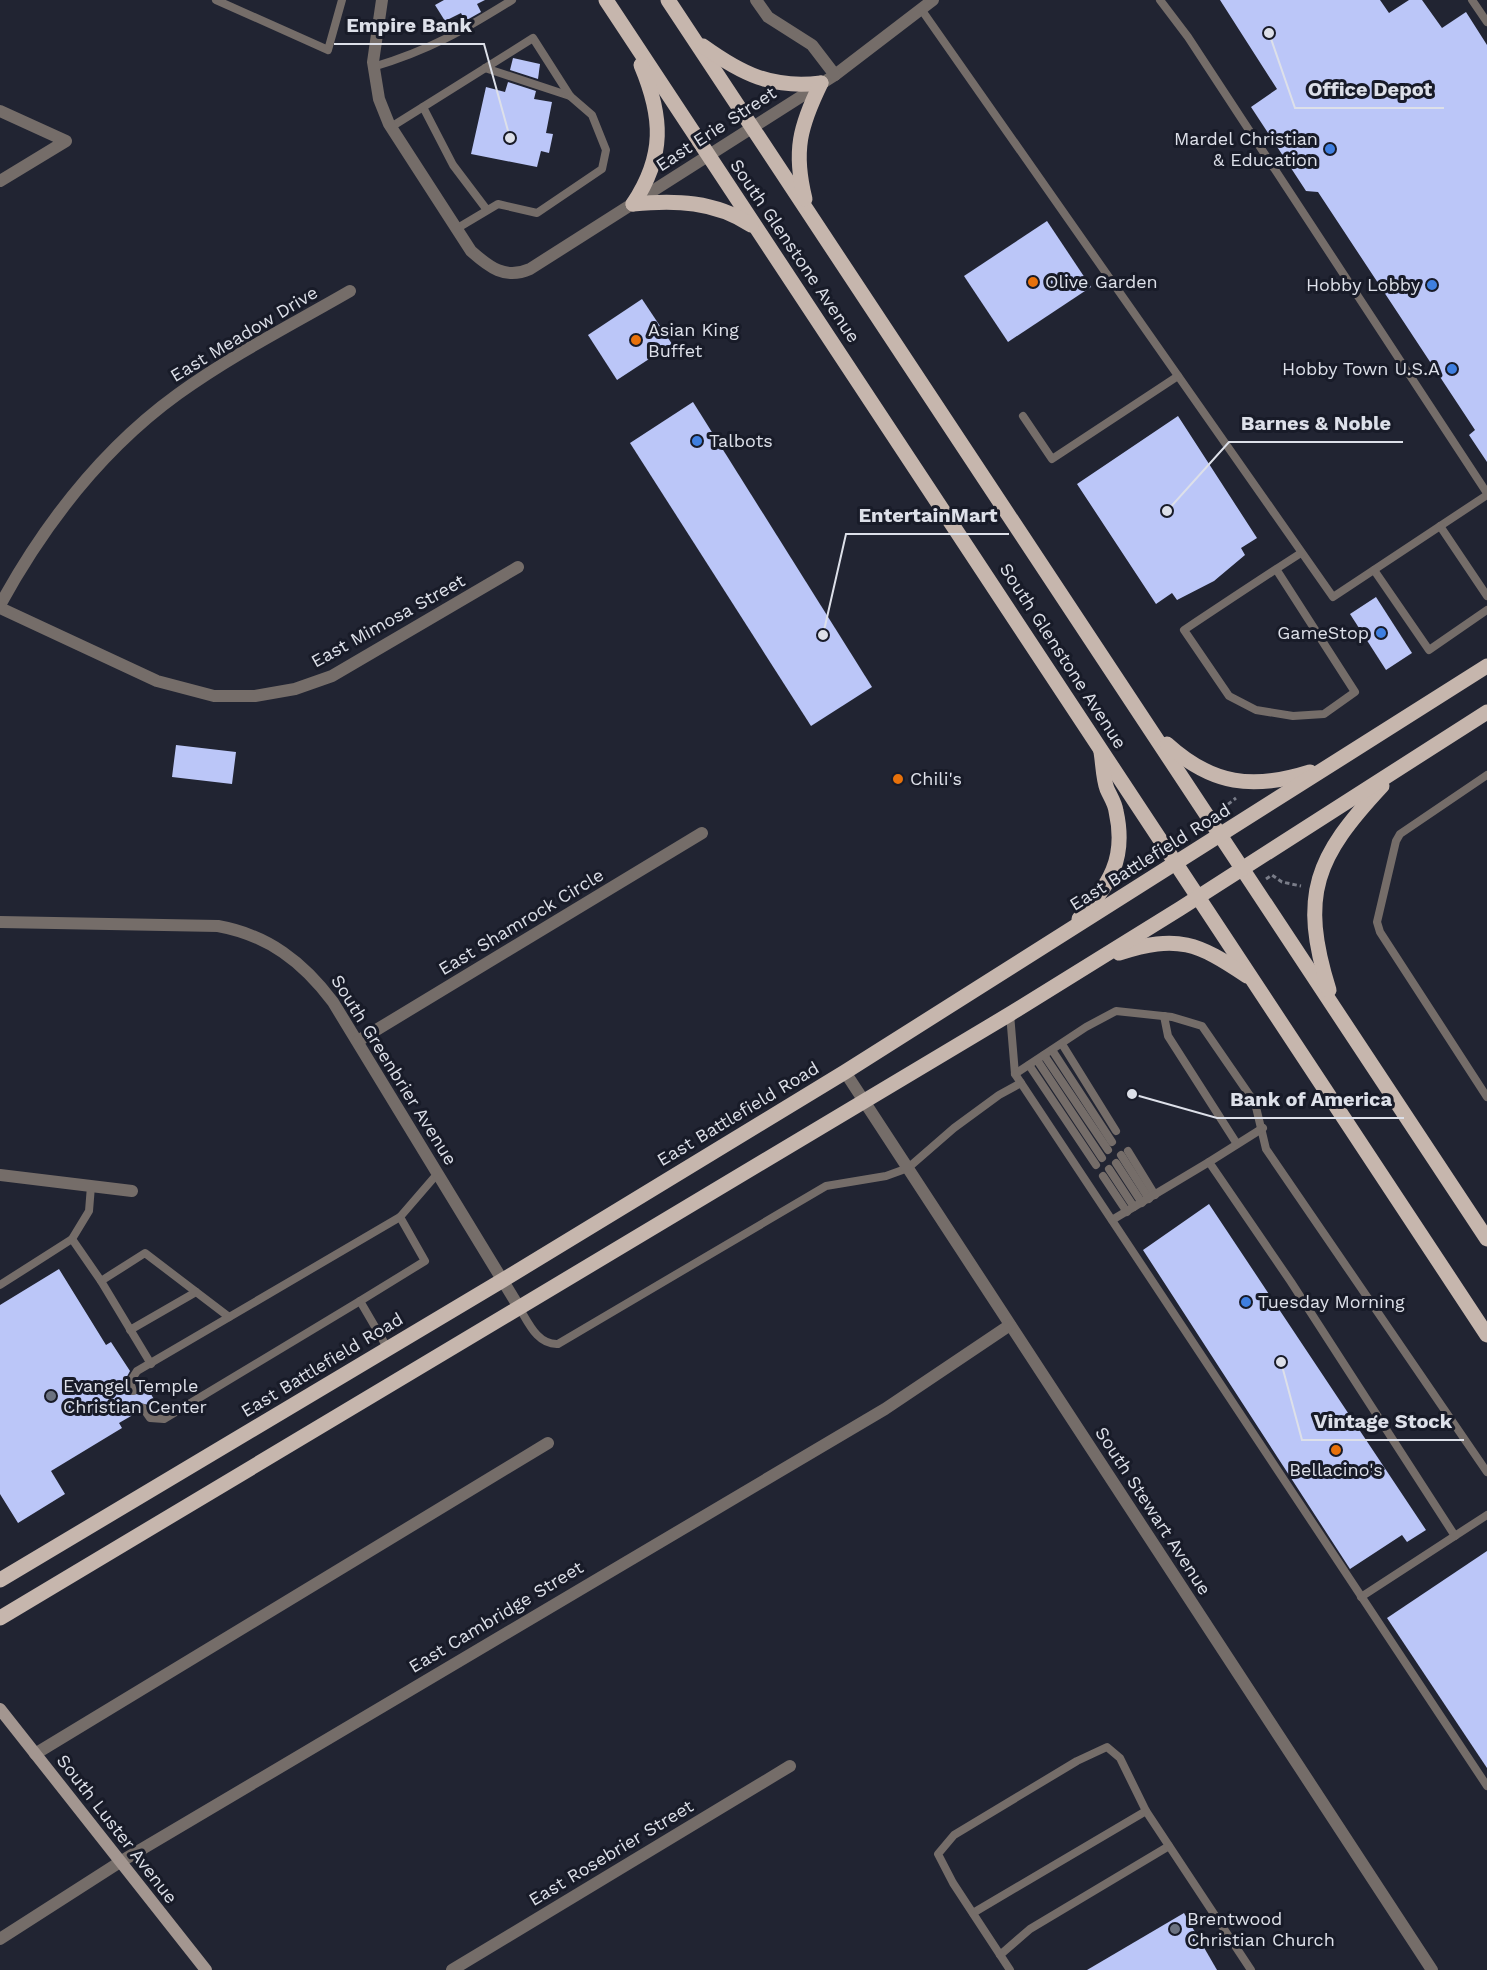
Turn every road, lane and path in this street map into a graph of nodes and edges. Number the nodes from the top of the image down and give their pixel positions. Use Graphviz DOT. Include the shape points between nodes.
graph roads {
  1 [pos="216,0"];
  2 [pos="342,0"];
  3 [pos="382,0"];
  4 [pos="512,0"];
  5 [pos="606,0"];
  6 [pos="668,0"];
  7 [pos="756,0"];
  8 [pos="933,0"];
  9 [pos="1160,0"];
  10 [pos="1472,0"];
  11 [pos="921,9"];
  12 [pos="1487,22"];
  13 [pos="625,28"];
  14 [pos="695,40"];
  15 [pos="373,67"];
  16 [pos="485,68"];
  17 [pos="835,75"];
  18 [pos="822,83"];
  19 [pos="570,96"];
  20 [pos="423,107"];
  21 [pos="0,111"];
  22 [pos="391,127"];
  23 [pos="753,127"];
  24 [pos="708,155"];
  25 [pos="0,181"];
  26 [pos="633,204"];
  27 [pos="487,210"];
  28 [pos="807,210"];
  29 [pos="456,229"];
  30 [pos="758,230"];
  31 [pos="350,291"];
  32 [pos="1178,376"];
  33 [pos="1023,416"];
  34 [pos="1487,494"];
  35 [pos="1440,526"];
  36 [pos="1301,553"];
  37 [pos="518,567"];
  38 [pos="1276,569"];
  39 [pos="1374,570"];
  40 [pos="1487,596"];
  41 [pos="0,607"];
  42 [pos="1487,610"];
  43 [pos="1487,666"];
  44 [pos="1487,712"];
  45 [pos="1149,728"];
  46 [pos="1100,746"];
  47 [pos="1331,765"];
  48 [pos="1396,770"];
  49 [pos="1487,775"];
  50 [pos="1241,796"];
  51 [pos="1221,810"];
  52 [pos="702,833"];
  53 [pos="1221,835"];
  54 [pos="1148,855"];
  55 [pos="1177,864"];
  56 [pos="1244,869"];
  57 [pos="1128,871"];
  58 [pos="1264,880"];
  59 [pos="1306,888"];
  60 [pos="1199,897"];
  61 [pos="0,922"];
  62 [pos="1068,932"];
  63 [pos="1099,959"];
  64 [pos="1254,981"];
  65 [pos="1335,1007"];
  66 [pos="1010,1014"];
  67 [pos="1164,1016"];
  68 [pos="358,1041"];
  69 [pos="1062,1044"];
  70 [pos="1052,1050"];
  71 [pos="1040,1057"];
  72 [pos="1029,1065"];
  73 [pos="845,1072"];
  74 [pos="1016,1074"];
  75 [pos="1021,1083"];
  76 [pos="1487,1097"];
  77 [pos="864,1100"];
  78 [pos="1263,1128"];
  79 [pos="1116,1131"];
  80 [pos="1112,1142"];
  81 [pos="1237,1144"];
  82 [pos="1108,1150"];
  83 [pos="1125,1153"];
  84 [pos="1102,1158"];
  85 [pos="1209,1162"];
  86 [pos="1116,1163"];
  87 [pos="1096,1165"];
  88 [pos="908,1168"];
  89 [pos="1109,1169"];
  90 [pos="438,1173"];
  91 [pos="0,1175"];
  92 [pos="1103,1176"];
  93 [pos="91,1186"];
  94 [pos="132,1191"];
  95 [pos="1149,1199"];
  96 [pos="1130,1209"];
  97 [pos="400,1217"];
  98 [pos="1112,1220"];
  99 [pos="72,1239"];
  100 [pos="1487,1239"];
  101 [pos="503,1280"];
  102 [pos="101,1281"];
  103 [pos="0,1285"];
  104 [pos="196,1292"];
  105 [pos="360,1301"];
  106 [pos="520,1309"];
  107 [pos="229,1317"];
  108 [pos="1010,1325"];
  109 [pos="130,1330"];
  110 [pos="1487,1335"];
  111 [pos="388,1349"];
  112 [pos="151,1364"];
  113 [pos="133,1391"];
  114 [pos="143,1408"];
  115 [pos="548,1443"];
  116 [pos="1487,1472"];
  117 [pos="1487,1515"];
  118 [pos="1455,1536"];
  119 [pos="0,1580"];
  120 [pos="1361,1598"];
  121 [pos="0,1618"];
  122 [pos="0,1709"];
  123 [pos="35,1754"];
  124 [pos="790,1766"];
  125 [pos="1487,1786"];
  126 [pos="1146,1811"];
  127 [pos="1169,1846"];
  128 [pos="120,1862"];
  129 [pos="973,1913"];
  130 [pos="0,1939"];
  131 [pos="1000,1955"];
  132 [pos="206,1970"];
  133 [pos="452,1970"];
  134 [pos="1010,1970"];
  135 [pos="1251,1970"];
  136 [pos="1432,1970"];
  1 -- 2 [label="lane" via="328,50"];
  3 -- 15 [label="street"];
  4 -- 15 [label="lane" via="453,37 414,55"];
  5 -- 13 [label="main road, South Glenstone Avenue"];
  6 -- 14 [label="main road, South Glenstone Avenue"];
  7 -- 17 [label="street" via="768,17 812,45"];
  8 -- 11 [label="street, East Erie Street"];
  9 -- 34 [label="lane"];
  10 -- 12 [label="lane"];
  11 -- 17 [label="street, East Erie Street"];
  11 -- 32 [label="lane"];
  13 -- 24 [label="main road, South Glenstone Avenue"];
  13 -- 26 [label="main road" via="652,93 658,129 652,170"];
  14 -- 18 [label="main road" via="731,65 763,80 798,86"];
  14 -- 23 [label="main road, South Glenstone Avenue"];
  15 -- 22 [label="street" via="379,99"];
  16 -- 19 [label="lane"];
  16 -- 19 [label="lane" via="533,38"];
  16 -- 20 [label="lane"];
  17 -- 18 [label="street, East Erie Street"];
  18 -- 23 [label="street, East Erie Street"];
  18 -- 28 [label="main road" via="806,114 798,146"];
  19 -- 27 [label="lane" via="592,115 606,150 602,169 537,213 498,204"];
  20 -- 22 [label="lane"];
  20 -- 27 [label="lane" via="453,165"];
  21 -- 25 [label="street" via="66,141"];
  22 -- 29 [label="street"];
  23 -- 24 [label="street, East Erie Street"];
  23 -- 28 [label="main road, South Glenstone Avenue"];
  24 -- 26 [label="street, East Erie Street"];
  24 -- 30 [label="main road, South Glenstone Avenue"];
  26 -- 29 [label="street, East Erie Street" via="530,269 510,274 483,262"];
  26 -- 30 [label="main road" via="663,201 721,208"];
  27 -- 29 [label="lane"];
  28 -- 45 [label="main road, South Glenstone Avenue"];
  30 -- 46 [label="main road, South Glenstone Avenue"];
  31 -- 41 [label="street, East Meadow Drive" via="205,375 124,439 55,517"];
  32 -- 33 [label="lane" via="1052,459"];
  32 -- 36 [label="lane"];
  34 -- 35 [label="lane"];
  35 -- 39 [label="lane"];
  35 -- 40 [label="lane"];
  36 -- 38 [label="lane"];
  36 -- 39 [label="lane" via="1333,597"];
  37 -- 41 [label="street, East Mimosa Street" via="332,676 295,689 255,696 213,696 156,681"];
  38 -- 38 [label="lane" via="1184,630 1229,696 1256,710 1293,716 1324,714 1355,692"];
  39 -- 42 [label="lane" via="1429,650"];
  43 -- 47 [label="main road, East Battlefield Road"];
  44 -- 48 [label="main road"];
  45 -- 47 [label="main road" via="1186,762 1232,780 1253,784 1276,781"];
  45 -- 53 [label="main road, South Glenstone Avenue"];
  46 -- 55 [label="main road, South Glenstone Avenue"];
  46 -- 62 [label="main road" via="1107,788 1116,808 1120,848 1116,867 1101,893"];
  47 -- 53 [label="main road, East Battlefield Road"];
  48 -- 56 [label="main road"];
  48 -- 65 [label="main road" via="1340,835 1326,858 1315,889 1315,933"];
  49 -- 76 [label="lane" via="1400,834 1377,922"];
  50 -- 51 [label="path"];
  52 -- 68 [label="street, East Shamrock Circle"];
  53 -- 55 [label="main road, East Battlefield Road"];
  53 -- 56 [label="main road, South Glenstone Avenue"];
  54 -- 57 [label="path"];
  55 -- 60 [label="main road, South Glenstone Avenue"];
  55 -- 62 [label="main road, East Battlefield Road"];
  56 -- 60 [label="main road"];
  56 -- 65 [label="main road, South Glenstone Avenue"];
  58 -- 59 [label="path" via="1272,875"];
  60 -- 63 [label="main road"];
  60 -- 64 [label="main road, South Glenstone Avenue"];
  61 -- 68 [label="street, South Greenbrier Avenue" via="204,925 248,933 277,947 316,979"];
  62 -- 73 [label="main road, East Battlefield Road"];
  63 -- 64 [label="main road" via="1147,946 1184,943 1204,948"];
  63 -- 66 [label="main road"];
  64 -- 110 [label="main road, South Glenstone Avenue"];
  65 -- 100 [label="main road, South Glenstone Avenue"];
  66 -- 74 [label="lane"];
  66 -- 77 [label="main road"];
  67 -- 69 [label="lane" via="1116,1011"];
  67 -- 78 [label="lane" via="1202,1026 1255,1102"];
  67 -- 81 [label="lane" via="1168,1036"];
  68 -- 90 [label="street, South Greenbrier Avenue"];
  69 -- 70 [label="lane"];
  69 -- 79 [label="lane"];
  70 -- 71 [label="lane"];
  70 -- 80 [label="lane"];
  71 -- 72 [label="lane"];
  71 -- 82 [label="lane"];
  71 -- 84 [label="lane"];
  72 -- 74 [label="lane"];
  72 -- 87 [label="lane"];
  73 -- 77 [label="street, South Stewart Avenue"];
  73 -- 101 [label="main road, East Battlefield Road"];
  74 -- 75 [label="lane"];
  75 -- 88 [label="lane" via="954,1128"];
  75 -- 98 [label="lane"];
  77 -- 88 [label="street, South Stewart Avenue"];
  77 -- 106 [label="main road"];
  78 -- 81 [label="lane"];
  78 -- 116 [label="lane" via="1266,1149"];
  81 -- 85 [label="lane"];
  83 -- 95 [label="lane"];
  85 -- 95 [label="lane"];
  85 -- 118 [label="lane"];
  86 -- 95 [label="lane"];
  88 -- 106 [label="lane" via="886,1176 826,1185 558,1344 544,1342"];
  88 -- 108 [label="street, South Stewart Avenue"];
  89 -- 96 [label="lane"];
  90 -- 97 [label="lane"];
  90 -- 101 [label="street, South Greenbrier Avenue"];
  91 -- 93 [label="street"];
  92 -- 96 [label="lane"];
  93 -- 94 [label="street"];
  93 -- 99 [label="lane" via="89,1211"];
  95 -- 96 [label="lane"];
  96 -- 98 [label="lane"];
  97 -- 105 [label="lane" via="424,1261"];
  97 -- 107 [label="lane"];
  98 -- 120 [label="lane"];
  99 -- 102 [label="lane"];
  99 -- 103 [label="lane"];
  101 -- 106 [label="street, South Greenbrier Avenue"];
  101 -- 111 [label="main road, East Battlefield Road"];
  102 -- 104 [label="lane" via="145,1253"];
  102 -- 109 [label="lane"];
  104 -- 107 [label="lane"];
  104 -- 109 [label="lane"];
  105 -- 111 [label="lane"];
  105 -- 114 [label="lane" via="164,1419 150,1418"];
  106 -- 121 [label="main road"];
  107 -- 112 [label="lane"];
  108 -- 128 [label="street, East Cambridge Street" via="885,1409"];
  108 -- 136 [label="street, South Stewart Avenue"];
  109 -- 112 [label="lane"];
  111 -- 119 [label="main road, East Battlefield Road"];
  112 -- 113 [label="lane" via="137,1371 130,1382"];
  115 -- 123 [label="street"];
  117 -- 118 [label="lane"];
  118 -- 120 [label="lane"];
  120 -- 125 [label="lane"];
  122 -- 123 [label="street, South Luster Avenue"];
  123 -- 128 [label="street, South Luster Avenue"];
  124 -- 133 [label="street, East Rosebrier Street"];
  126 -- 127 [label="lane"];
  126 -- 129 [label="lane"];
  126 -- 129 [label="lane" via="1120,1758 1107,1747 1077,1761 954,1835 938,1854"];
  127 -- 131 [label="lane" via="1030,1929"];
  127 -- 135 [label="lane"];
  128 -- 130 [label="street, East Cambridge Street"];
  128 -- 132 [label="street, South Luster Avenue"];
  129 -- 131 [label="lane"];
  131 -- 134 [label="lane"];
}
